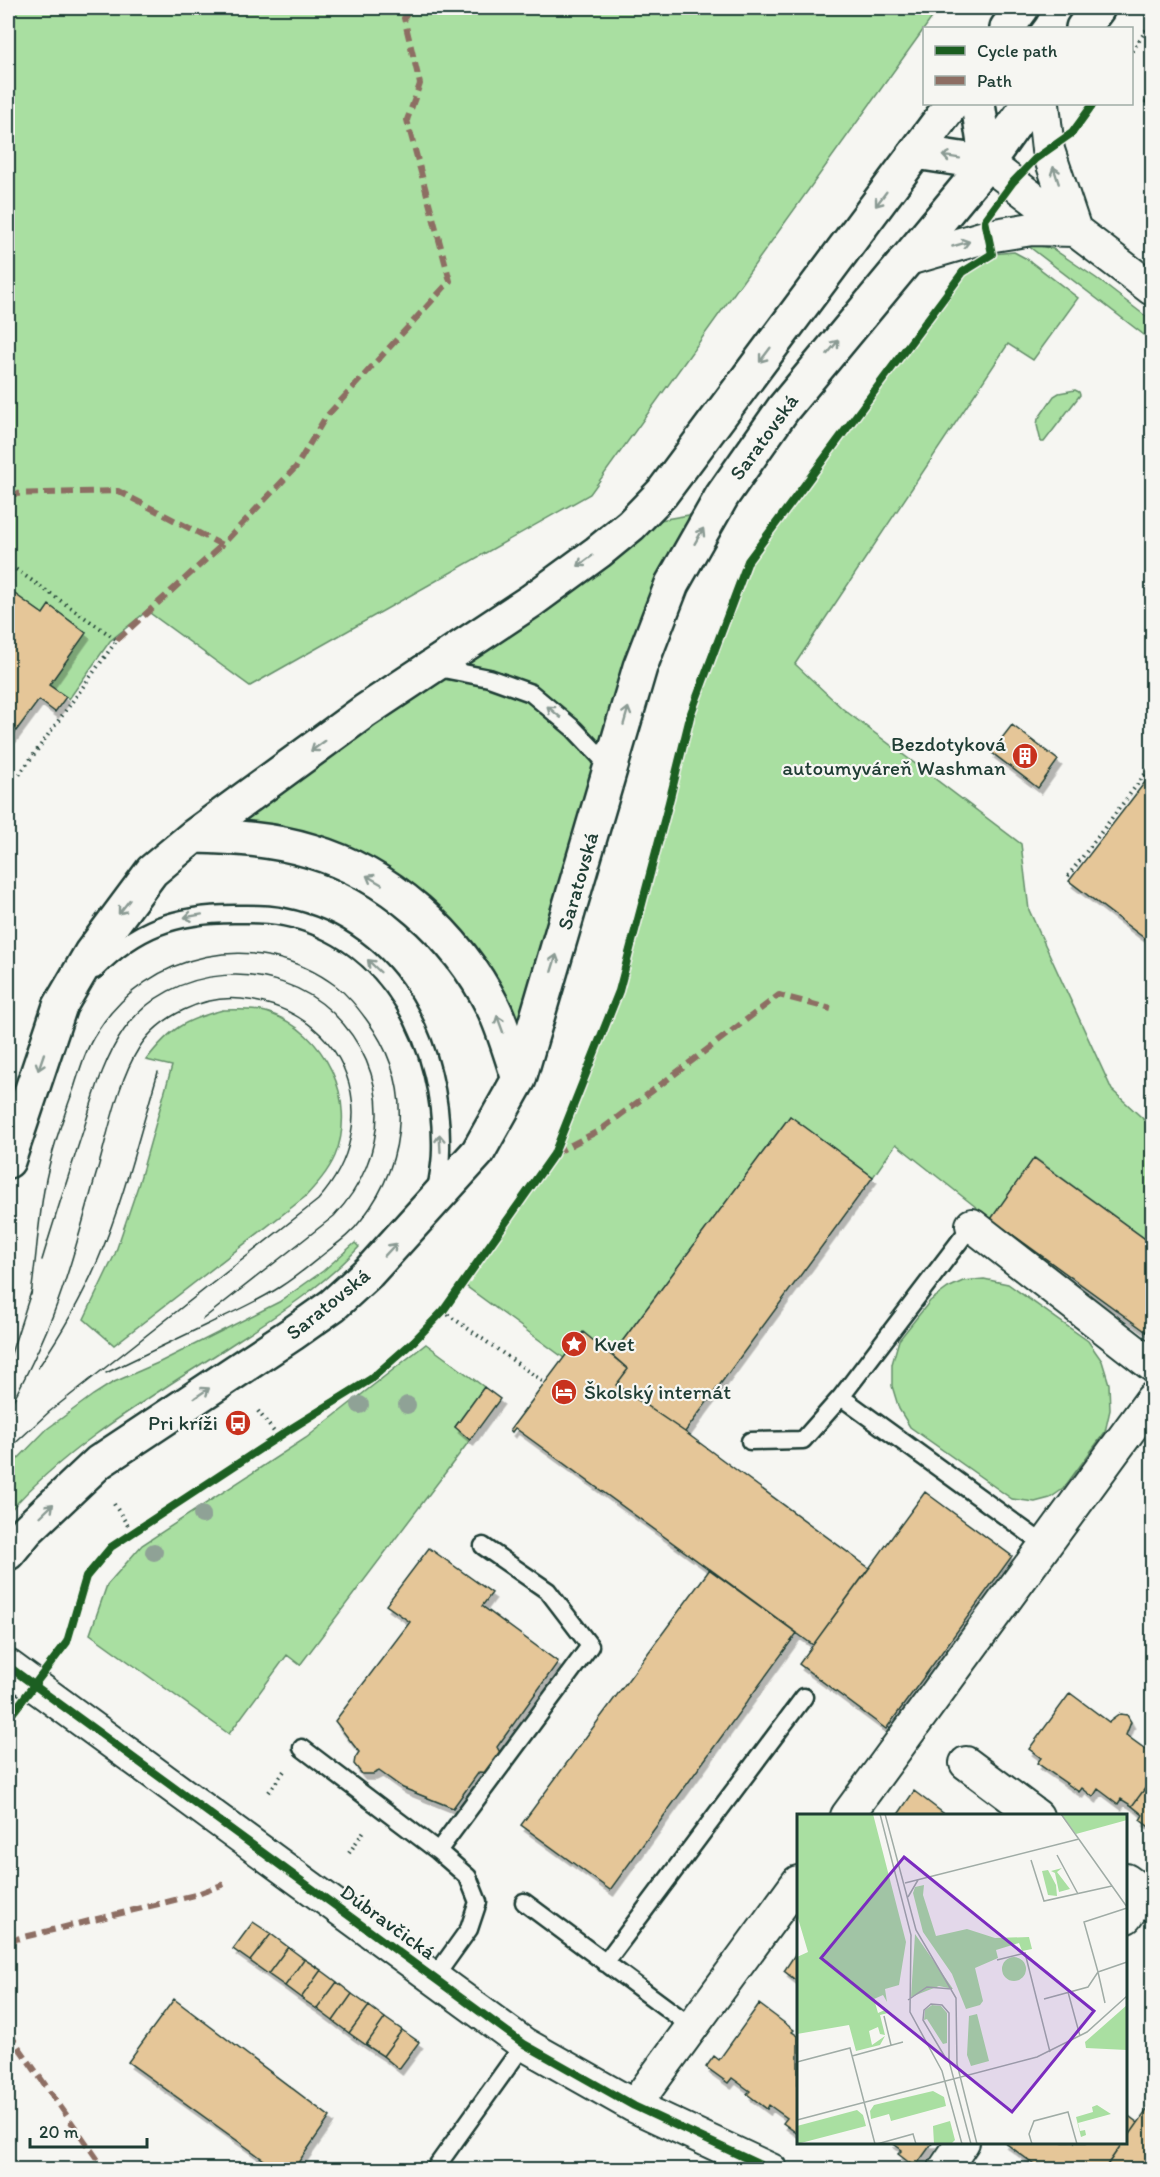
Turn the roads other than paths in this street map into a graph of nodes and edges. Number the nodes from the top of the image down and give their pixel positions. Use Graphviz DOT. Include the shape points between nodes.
graph roads {
  1 [pos="1022,8"];
  2 [pos="1098,8"];
  3 [pos="1008,27"];
  4 [pos="1084,27"];
  5 [pos="951,105"];
  6 [pos="978,105"];
  7 [pos="1028,105"];
  8 [pos="1043,105"];
  9 [pos="916,152"];
  10 [pos="987,163"];
  11 [pos="1075,230"];
  12 [pos="905,260"];
  13 [pos="1152,290"];
  14 [pos="433,667"];
  15 [pos="611,768"];
  16 [pos="194,836"];
  17 [pos="60,1006"];
  18 [pos="519,1079"];
  19 [pos="8,1161"];
  20 [pos="435,1201"];
  21 [pos="972,1225"];
  22 [pos="1152,1365"];
  23 [pos="841,1397"];
  24 [pos="1152,1399"];
  25 [pos="750,1441"];
  26 [pos="1045,1545"];
  27 [pos="483,1546"];
  28 [pos="8,1553"];
  29 [pos="8,1666"];
  30 [pos="804,1697"];
  31 [pos="302,1748"];
  32 [pos="966,1763"];
  33 [pos="848,1814"];
  34 [pos="1036,1814"];
  35 [pos="438,1851"];
  36 [pos="797,1883"];
  37 [pos="524,1902"];
  38 [pos="605,1963"];
  39 [pos="434,1978"];
  40 [pos="692,2027"];
  41 [pos="524,2044"];
  42 [pos="634,2106"];
  43 [pos="962,2144"];
  44 [pos="434,2169"];
  45 [pos="771,2169"];
  46 [pos="944,2169"];
  1 -- 3 [label="main road"];
  2 -- 4 [label="main road"];
  5 -- 9 [label="main road"];
  6 -- 10 [label="main road"];
  7 -- 10 [label="main road, Saratovská"];
  11 -- 8 [label="street, one-way" via="1048,150"];
  10 -- 9 [label="main road, one-way"];
  9 -- 14 [label="main road, one-way" via="662,494 598,552"];
  10 -- 11 [label="street"];
  10 -- 12 [label="main road, Saratovská"];
  12 -- 11 [label="street, one-way" via="988,236 1032,229"];
  11 -- 13 [label="street"];
  15 -- 12 [label="main road, Saratovská, one-way" via="640,667 672,584 722,496 783,408"];
  15 -- 14 [label="lane, one-way" via="574,729 531,693 489,678"];
  14 -- 16 [label="main road, one-way" via="365,711"];
  18 -- 15 [label="main road, Saratovská, one-way"];
  16 -- 17 [label="main road, one-way" via="152,871 91,952"];
  18 -- 16 [label="main road, one-way" via="493,1007 466,963 434,926 394,892 311,851 237,837"];
  17 -- 19 [label="main road, one-way"];
  20 -- 17 [label="lane, one-way" via="441,1151 438,1107 432,1066 419,1031 408,1007 374,965 331,935 308,924 257,914 203,914 176,919 126,942"];
  18 -- 20 [label="main road, Saratovská" via="478,1152"];
  28 -- 20 [label="main road, Saratovská, one-way" via="99,1462 333,1305"];
  21 -- 22 [label="street"];
  21 -- 23 [label="lane"];
  23 -- 25 [label="lane" via="803,1440"];
  23 -- 26 [label="lane"];
  24 -- 26 [label="street"];
  26 -- 33 [label="street"];
  27 -- 35 [label="lane" via="548,1591 590,1646"];
  29 -- 39 [label="street, Dúbravčická"];
  30 -- 38 [label="lane"];
  31 -- 35 [label="lane"];
  32 -- 34 [label="street"];
  35 -- 39 [label="lane" via="468,1877 478,1902 469,1929"];
  36 -- 40 [label="street"];
  37 -- 38 [label="lane"];
  38 -- 40 [label="lane"];
  39 -- 41 [label="street, Dúbravčická"];
  40 -- 42 [label="street"];
  41 -- 42 [label="street, Dúbravčická"];
  41 -- 44 [label="lane"];
  42 -- 45 [label="street, Dúbravčická"];
  43 -- 46 [label="street"];
}
